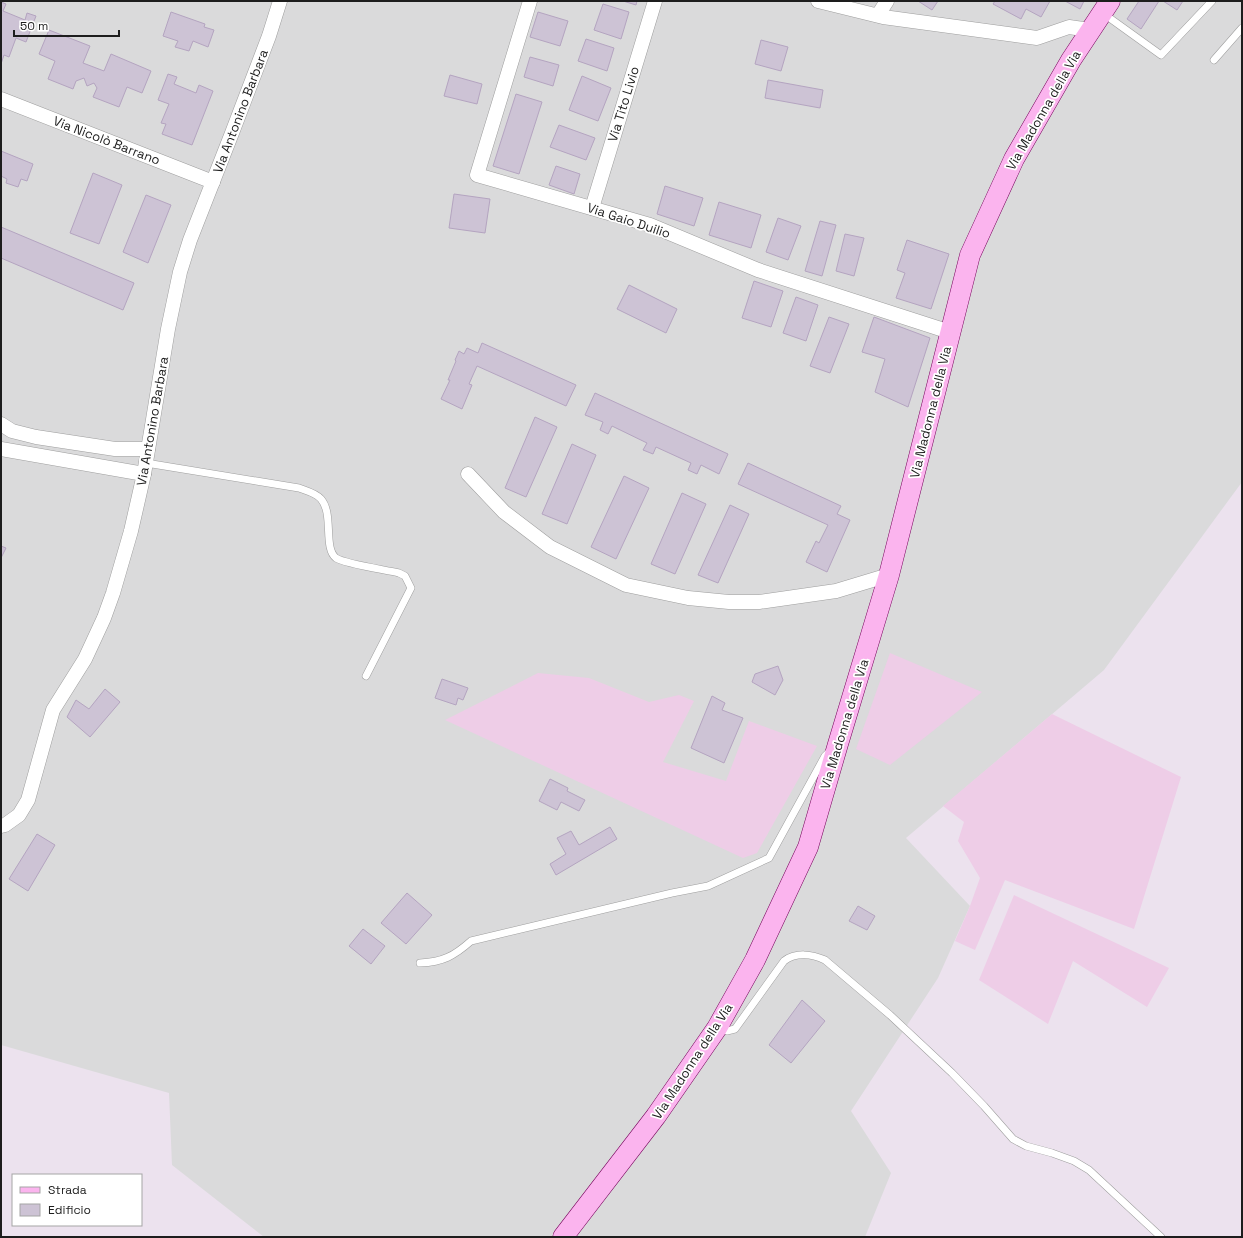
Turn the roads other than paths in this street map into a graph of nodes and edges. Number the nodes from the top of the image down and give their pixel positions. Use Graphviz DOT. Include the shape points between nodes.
graph roads {
  1 [pos="280,1"];
  2 [pos="530,1"];
  3 [pos="655,1"];
  4 [pos="818,1"];
  5 [pos="887,1"];
  6 [pos="1212,1"];
  7 [pos="1106,7"];
  8 [pos="878,16"];
  9 [pos="1242,28"];
  10 [pos="1090,30"];
  11 [pos="1214,60"];
  12 [pos="1,99"];
  13 [pos="213,182"];
  14 [pos="592,208"];
  15 [pos="950,332"];
  16 [pos="1,424"];
  17 [pos="1,449"];
  18 [pos="148,449"];
  19 [pos="145,469"];
  20 [pos="468,474"];
  21 [pos="889,575"];
  22 [pos="366,676"];
  23 [pos="838,744"];
  24 [pos="1,826"];
  25 [pos="420,963"];
  26 [pos="717,1028"];
  27 [pos="563,1237"];
  28 [pos="1161,1237"];
  1 -- 13 [label="street, Via Antonino Barbara"];
  2 -- 14 [label="street, Via Gaio Duilio" via="477,175"];
  3 -- 14 [label="street, Via Tito Livio"];
  4 -- 8 [label="street"];
  5 -- 8 [label="street"];
  6 -- 7 [label="lane" via="1161,55"];
  7 -- 10 [label="street, Via Madonna della Via"];
  8 -- 10 [label="street" via="1036,38 1069,27"];
  9 -- 11 [label="lane"];
  10 -- 15 [label="street, Via Madonna della Via" via="1014,159 970,255"];
  12 -- 13 [label="street, Via Nicolò Barrano"];
  13 -- 18 [label="street, Via Antonino Barbara" via="180,272"];
  14 -- 15 [label="street, Via Gaio Duilio" via="650,226 758,270"];
  15 -- 21 [label="street, Via Madonna della Via"];
  16 -- 18 [label="street" via="12,431 36,437 115,449"];
  17 -- 19 [label="street"];
  18 -- 19 [label="street, Via Antonino Barbara"];
  19 -- 22 [label="lane" via="300,488 313,493 325,506 330,544 336,558 405,576 411,588"];
  19 -- 24 [label="street, Via Antonino Barbara" via="131,531 104,618 85,660 53,710 28,800 19,815 5,826"];
  20 -- 21 [label="street" via="504,512 550,548 626,586 688,598 759,602 836,591"];
  21 -- 23 [label="street, Via Madonna della Via"];
  23 -- 25 [label="lane" via="825,756 769,858 708,886 471,941 459,952 435,963"];
  23 -- 26 [label="street, Via Madonna della Via" via="808,847 755,960"];
  26 -- 27 [label="street, Via Madonna della Via" via="656,1116"];
  26 -- 28 [label="lane" via="727,1031 735,1029 790,956 814,955 825,960 890,1015 952,1073 1013,1139 1026,1146 1074,1161 1089,1170"];
}
